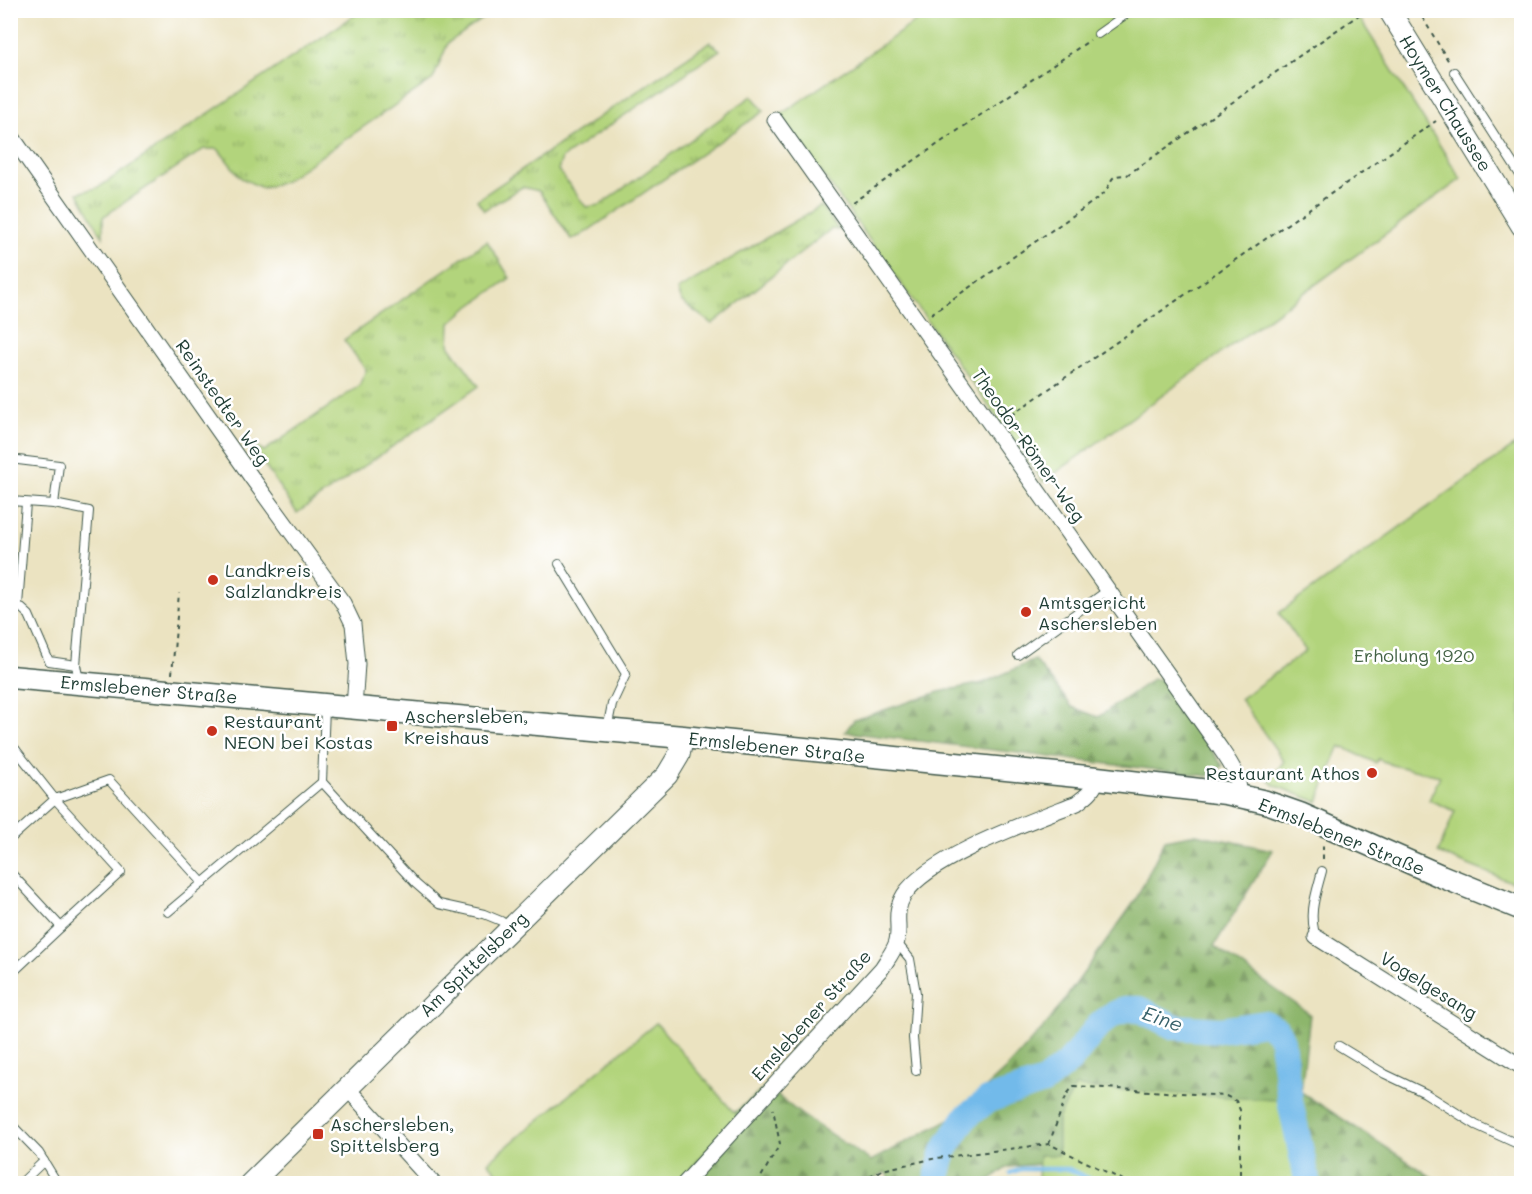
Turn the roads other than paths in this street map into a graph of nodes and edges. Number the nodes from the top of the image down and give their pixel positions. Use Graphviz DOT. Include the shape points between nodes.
graph roads {
  1 [pos="1132,10"];
  2 [pos="1389,10"];
  3 [pos="1098,34"];
  4 [pos="1454,72"];
  5 [pos="776,120"];
  6 [pos="10,134"];
  7 [pos="1521,178"];
  8 [pos="1521,226"];
  9 [pos="10,459"];
  10 [pos="10,501"];
  11 [pos="26,503"];
  12 [pos="54,504"];
  13 [pos="559,564"];
  14 [pos="1108,590"];
  15 [pos="1018,655"];
  16 [pos="78,674"];
  17 [pos="10,677"];
  18 [pos="325,705"];
  19 [pos="354,708"];
  20 [pos="606,730"];
  21 [pos="683,737"];
  22 [pos="10,743"];
  23 [pos="13,753"];
  24 [pos="1097,778"];
  25 [pos="322,782"];
  26 [pos="1239,796"];
  27 [pos="55,799"];
  28 [pos="10,839"];
  29 [pos="1322,871"];
  30 [pos="10,872"];
  31 [pos="203,883"];
  32 [pos="1521,909"];
  33 [pos="168,912"];
  34 [pos="61,927"];
  35 [pos="510,928"];
  36 [pos="1316,937"];
  37 [pos="897,942"];
  38 [pos="10,975"];
  39 [pos="1339,1046"];
  40 [pos="1521,1067"];
  41 [pos="916,1071"];
  42 [pos="347,1088"];
  43 [pos="10,1123"];
  44 [pos="1521,1146"];
  45 [pos="44,1161"];
  46 [pos="431,1183"];
  47 [pos="20,1184"];
  48 [pos="58,1184"];
  49 [pos="250,1184"];
  50 [pos="684,1184"];
  1 -- 3 [label="lane"];
  2 -- 8 [label="main road, Hoymer Chaussee"];
  4 -- 7 [label="lane"];
  5 -- 14 [label="street, Theodor-Römer-Weg"];
  6 -- 19 [label="street, Reinstedter Weg" via="343,603 353,624 357,664"];
  9 -- 12 [label="lane" via="59,465"];
  10 -- 11 [label="lane"];
  11 -- 12 [label="lane"];
  11 -- 16 [label="lane" via="18,605 29,615 49,661"];
  12 -- 16 [label="lane" via="88,511"];
  13 -- 20 [label="lane" via="626,674 612,704"];
  14 -- 15 [label="lane"];
  14 -- 26 [label="street, Theodor-Römer-Weg" via="1236,771"];
  16 -- 17 [label="main road, Ermslebener Straße"];
  16 -- 18 [label="main road, Ermslebener Straße" via="171,691"];
  18 -- 19 [label="main road, Ermslebener Straße"];
  18 -- 25 [label="lane"];
  19 -- 20 [label="main road, Ermslebener Straße"];
  20 -- 21 [label="main road, Ermslebener Straße"];
  21 -- 24 [label="main road, Ermslebener Straße"];
  21 -- 35 [label="main road, Am Spittelsberg" via="679,755 667,775"];
  22 -- 23 [label="lane"];
  23 -- 27 [label="lane"];
  24 -- 26 [label="main road, Ermslebener Straße"];
  24 -- 37 [label="street, Emslebener Straße" via="1090,794 1077,802 957,853 916,881 897,907"];
  25 -- 31 [label="lane"];
  25 -- 35 [label="lane" via="439,904 484,914"];
  26 -- 32 [label="main road, Ermslebener Straße" via="1282,808"];
  27 -- 28 [label="lane"];
  27 -- 31 [label="lane" via="109,780"];
  27 -- 34 [label="lane" via="121,872"];
  29 -- 36 [label="lane" via="1312,907"];
  30 -- 34 [label="lane"];
  31 -- 33 [label="lane"];
  34 -- 38 [label="lane"];
  35 -- 42 [label="main road, Am Spittelsberg"];
  36 -- 40 [label="street, Vogelgesang"];
  37 -- 41 [label="lane" via="910,959 916,993"];
  37 -- 50 [label="street, Emslebener Straße" via="882,968"];
  39 -- 44 [label="lane" via="1476,1125"];
  42 -- 46 [label="street"];
  42 -- 49 [label="main road, Am Spittelsberg"];
  43 -- 45 [label="lane"];
  45 -- 47 [label="lane"];
  45 -- 48 [label="lane"];
}
